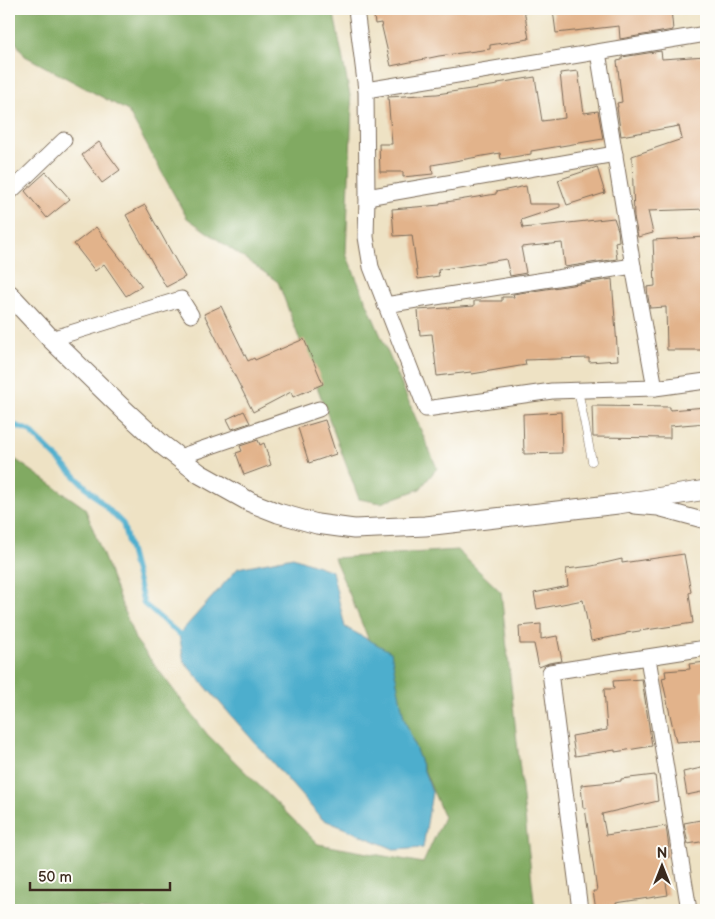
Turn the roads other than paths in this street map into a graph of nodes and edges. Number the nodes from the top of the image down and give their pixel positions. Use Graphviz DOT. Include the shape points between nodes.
graph roads {
  1 [pos="356,9"];
  2 [pos="706,34"];
  3 [pos="598,52"];
  4 [pos="366,90"];
  5 [pos="64,140"];
  6 [pos="615,154"];
  7 [pos="9,193"];
  8 [pos="367,197"];
  9 [pos="633,266"];
  10 [pos="9,294"];
  11 [pos="386,305"];
  12 [pos="191,316"];
  13 [pos="51,339"];
  14 [pos="706,381"];
  15 [pos="655,388"];
  16 [pos="578,390"];
  17 [pos="319,410"];
  18 [pos="178,457"];
  19 [pos="592,461"];
  20 [pos="706,490"];
  21 [pos="618,504"];
  22 [pos="706,521"];
  23 [pos="706,648"];
  24 [pos="648,658"];
  25 [pos="580,910"];
  26 [pos="689,910"];
  1 -- 4 [label="street"];
  2 -- 3 [label="street"];
  3 -- 4 [label="street"];
  3 -- 6 [label="street"];
  4 -- 8 [label="street"];
  5 -- 7 [label="street"];
  6 -- 8 [label="street"];
  6 -- 9 [label="street"];
  8 -- 11 [label="street" via="366,237 371,267"];
  9 -- 11 [label="street"];
  9 -- 15 [label="street"];
  10 -- 13 [label="street"];
  11 -- 16 [label="street" via="426,409"];
  12 -- 13 [label="street" via="181,299"];
  13 -- 18 [label="street"];
  14 -- 15 [label="street"];
  15 -- 16 [label="street"];
  16 -- 19 [label="lane"];
  17 -- 18 [label="street"];
  18 -- 21 [label="street" via="200,474 250,502 317,524 354,529 425,526"];
  20 -- 21 [label="street"];
  21 -- 22 [label="street" via="658,508"];
  23 -- 24 [label="street"];
  24 -- 25 [label="street" via="550,672"];
  24 -- 26 [label="street"];
}
